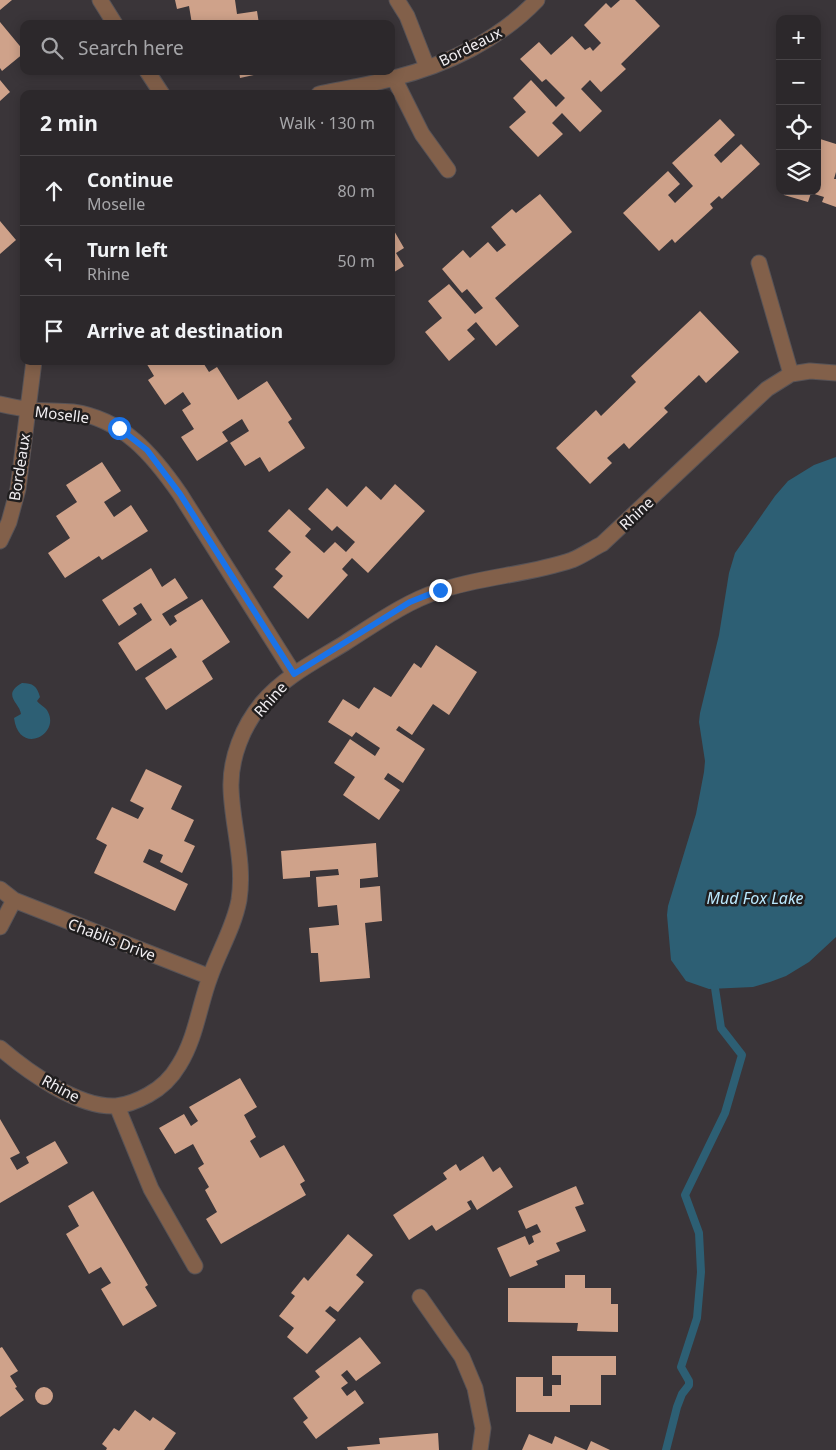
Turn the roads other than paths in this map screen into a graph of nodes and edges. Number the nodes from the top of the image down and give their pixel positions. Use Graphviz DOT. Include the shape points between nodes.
graph roads {
  1 [pos="100,0"];
  2 [pos="397,0"];
  3 [pos="537,0"];
  4 [pos="112,20"];
  5 [pos="427,67"];
  6 [pos="150,75"];
  7 [pos="394,78"];
  8 [pos="160,90"];
  9 [pos="337,90"];
  10 [pos="448,170"];
  11 [pos="760,263"];
  12 [pos="33,365"];
  13 [pos="836,373"];
  14 [pos="791,374"];
  15 [pos="0,404"];
  16 [pos="27,410"];
  17 [pos="0,541"];
  18 [pos="294,674"];
  19 [pos="0,889"];
  20 [pos="14,900"];
  21 [pos="0,927"];
  22 [pos="210,977"];
  23 [pos="0,1048"];
  24 [pos="117,1106"];
  25 [pos="195,1266"];
  26 [pos="420,1297"];
  27 [pos="480,1450"];
  1 -- 4 [label="street"];
  2 -- 5 [label="street" via="407,16"];
  3 -- 5 [label="street, Bordeaux" via="483,43"];
  5 -- 7 [label="street, Bordeaux"];
  6 -- 8 [label="street"];
  7 -- 9 [label="street, Bordeaux"];
  7 -- 10 [label="street" via="422,134"];
  11 -- 14 [label="street"];
  12 -- 16 [label="street, Bordeaux"];
  13 -- 14 [label="street, Rhine" via="810,371"];
  14 -- 18 [label="street, Rhine" via="767,389 602,544 574,560 440,590 410,602"];
  15 -- 16 [label="street, Moselle"];
  16 -- 17 [label="street, Bordeaux" via="18,489"];
  16 -- 18 [label="street, Moselle" via="74,412 100,419 119,428 147,450 180,494"];
  18 -- 22 [label="street, Rhine" via="261,704 241,736 233,762 231,787 241,869 239,900"];
  19 -- 20 [label="street, Chablis Drive"];
  20 -- 21 [label="street"];
  20 -- 22 [label="street, Chablis Drive"];
  22 -- 24 [label="street, Rhine" via="187,1052 168,1080 141,1099"];
  23 -- 24 [label="street, Rhine" via="31,1072 75,1098"];
  24 -- 25 [label="street" via="151,1189"];
  26 -- 27 [label="street" via="462,1356 475,1388 483,1428"];
}
